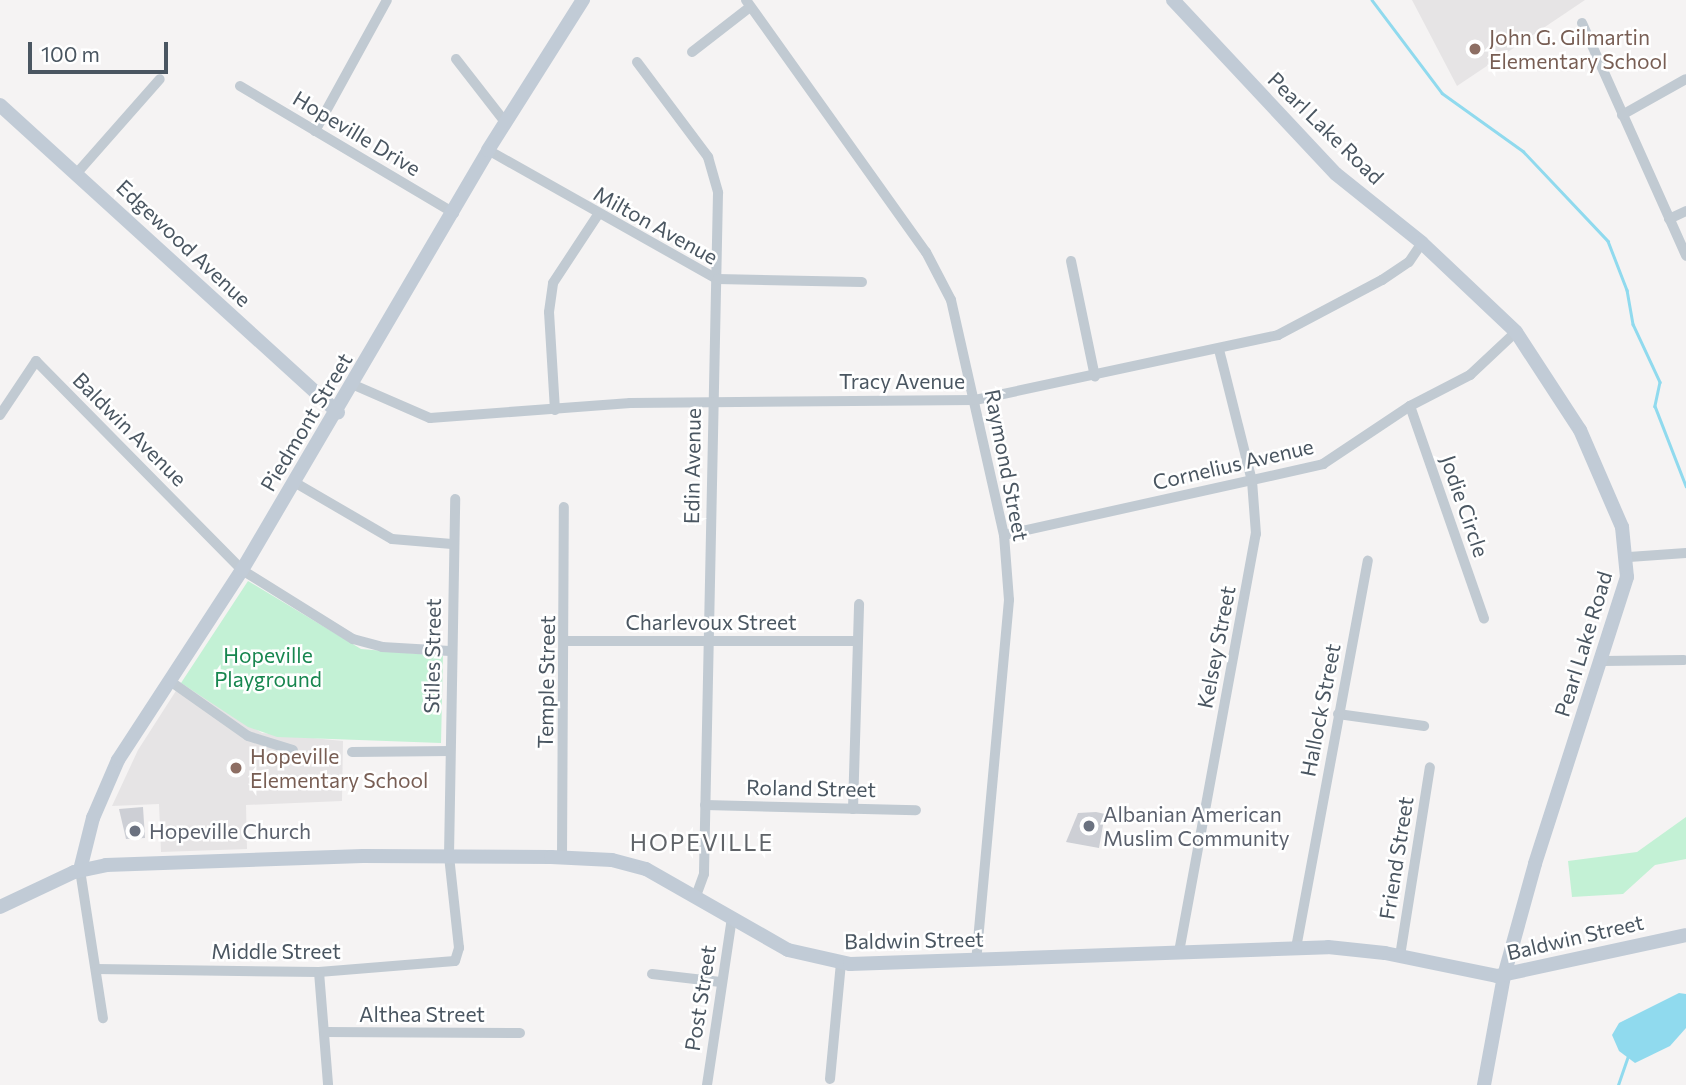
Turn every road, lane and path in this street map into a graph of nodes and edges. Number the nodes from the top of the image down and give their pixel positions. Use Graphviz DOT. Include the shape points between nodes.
graph roads {
  1 [pos="387,0"];
  2 [pos="583,0"];
  3 [pos="1173,0"];
  4 [pos="748,3"];
  5 [pos="1581,23"];
  6 [pos="692,52"];
  7 [pos="456,59"];
  8 [pos="637,62"];
  9 [pos="160,79"];
  10 [pos="1686,79"];
  11 [pos="240,86"];
  12 [pos="0,105"];
  13 [pos="1622,115"];
  14 [pos="505,122"];
  15 [pos="315,131"];
  16 [pos="488,150"];
  17 [pos="77,173"];
  18 [pos="1686,211"];
  19 [pos="454,213"];
  20 [pos="597,216"];
  21 [pos="1669,219"];
  22 [pos="1422,243"];
  23 [pos="1686,256"];
  24 [pos="1071,261"];
  25 [pos="716,279"];
  26 [pos="862,282"];
  27 [pos="1516,332"];
  28 [pos="1219,350"];
  29 [pos="1095,377"];
  30 [pos="354,385"];
  31 [pos="975,400"];
  32 [pos="712,403"];
  33 [pos="1410,406"];
  34 [pos="555,410"];
  35 [pos="338,413"];
  36 [pos="0,415"];
  37 [pos="1252,481"];
  38 [pos="294,482"];
  39 [pos="455,499"];
  40 [pos="564,507"];
  41 [pos="1003,535"];
  42 [pos="452,544"];
  43 [pos="1686,553"];
  44 [pos="1629,556"];
  45 [pos="1368,561"];
  46 [pos="242,570"];
  47 [pos="859,604"];
  48 [pos="1484,618"];
  49 [pos="566,641"];
  50 [pos="708,641"];
  51 [pos="855,641"];
  52 [pos="450,651"];
  53 [pos="1684,660"];
  54 [pos="1603,661"];
  55 [pos="170,681"];
  56 [pos="1338,714"];
  57 [pos="1424,726"];
  58 [pos="293,750"];
  59 [pos="450,751"];
  60 [pos="352,752"];
  61 [pos="1430,767"];
  62 [pos="705,805"];
  63 [pos="853,809"];
  64 [pos="916,810"];
  65 [pos="449,856"];
  66 [pos="562,857"];
  67 [pos="80,870"];
  68 [pos="696,896"];
  69 [pos="0,908"];
  70 [pos="732,918"];
  71 [pos="1686,935"];
  72 [pos="1296,948"];
  73 [pos="1179,952"];
  74 [pos="1400,956"];
  75 [pos="455,961"];
  76 [pos="976,961"];
  77 [pos="841,963"];
  78 [pos="96,969"];
  79 [pos="319,972"];
  80 [pos="652,974"];
  81 [pos="1504,976"];
  82 [pos="721,982"];
  83 [pos="103,1018"];
  84 [pos="325,1031"];
  85 [pos="520,1033"];
  86 [pos="830,1079"];
  87 [pos="328,1085"];
  88 [pos="707,1085"];
  89 [pos="1484,1085"];
  1 -- 15 [label="street"];
  2 -- 14 [label="main road, Piedmont Street"];
  3 -- 22 [label="main road, Pearl Lake Road" via="1320,157"];
  4 -- 6 [label="street"];
  4 -- 31 [label="street, Raymond Street" via="942,277"];
  5 -- 13 [label="street"];
  7 -- 14 [label="street"];
  8 -- 25 [label="street, Edin Avenue" via="716,174"];
  9 -- 17 [label="street"];
  10 -- 13 [label="street"];
  11 -- 15 [label="street, Hopeville Drive"];
  12 -- 17 [label="main road, Edgewood Avenue"];
  13 -- 21 [label="street"];
  14 -- 16 [label="main road, Piedmont Street"];
  15 -- 19 [label="street, Hopeville Drive"];
  16 -- 19 [label="main road, Piedmont Street"];
  16 -- 20 [label="street, Milton Avenue"];
  17 -- 35 [label="main road, Edgewood Avenue"];
  18 -- 21 [label="street"];
  19 -- 30 [label="main road, Piedmont Street"];
  20 -- 25 [label="street, Milton Avenue"];
  20 -- 34 [label="street" via="553,283 549,312"];
  21 -- 23 [label="street"];
  22 -- 27 [label="main road, Pearl Lake Road"];
  22 -- 28 [label="street, Tracy Avenue" via="1409,262 1306,322"];
  24 -- 29 [label="street"];
  25 -- 26 [label="street, Milton Avenue"];
  25 -- 32 [label="street, Edin Avenue"];
  27 -- 33 [label="street, Cornelius Avenue" via="1470,375"];
  27 -- 44 [label="main road, Pearl Lake Road" via="1580,430 1610,491"];
  28 -- 29 [label="street, Tracy Avenue"];
  28 -- 37 [label="street, Kelsey Street"];
  29 -- 31 [label="street, Tracy Avenue"];
  30 -- 34 [label="street, Tracy Avenue" via="430,418"];
  30 -- 35 [label="main road, Piedmont Street"];
  31 -- 32 [label="street, Tracy Avenue"];
  31 -- 41 [label="street, Raymond Street"];
  32 -- 34 [label="street, Tracy Avenue"];
  32 -- 50 [label="street, Edin Avenue"];
  33 -- 37 [label="street, Cornelius Avenue" via="1323,464"];
  33 -- 48 [label="street, Jodie Circle"];
  35 -- 38 [label="main road, Piedmont Street"];
  36 -- 46 [label="street, Baldwin Avenue" via="36,361"];
  37 -- 41 [label="street, Cornelius Avenue"];
  37 -- 73 [label="street, Kelsey Street" via="1252,559"];
  38 -- 42 [label="street" via="392,539"];
  38 -- 46 [label="main road, Piedmont Street"];
  39 -- 42 [label="street, Stiles Street"];
  40 -- 49 [label="street, Temple Street"];
  41 -- 76 [label="street, Raymond Street" via="1009,638"];
  42 -- 52 [label="street, Stiles Street"];
  43 -- 44 [label="street"];
  44 -- 54 [label="main road, Pearl Lake Road"];
  45 -- 56 [label="street, Hallock Street"];
  46 -- 52 [label="street" via="353,639 382,647"];
  46 -- 55 [label="main road, Piedmont Street"];
  47 -- 51 [label="street"];
  49 -- 50 [label="street, Charlevoux Street"];
  49 -- 66 [label="street, Temple Street"];
  50 -- 51 [label="street, Charlevoux Street"];
  50 -- 62 [label="street, Edin Avenue"];
  51 -- 63 [label="street"];
  52 -- 59 [label="street, Stiles Street"];
  53 -- 54 [label="street"];
  54 -- 81 [label="main road, Pearl Lake Road"];
  55 -- 58 [label="street" via="248,736"];
  55 -- 67 [label="main road, Piedmont Street" via="113,771"];
  56 -- 57 [label="street"];
  56 -- 72 [label="street, Hallock Street"];
  59 -- 60 [label="street"];
  59 -- 65 [label="street, Stiles Street"];
  61 -- 74 [label="street, Friend Street"];
  62 -- 63 [label="street, Roland Street"];
  62 -- 68 [label="street, Edin Avenue" via="704,874"];
  63 -- 64 [label="street, Roland Street"];
  65 -- 66 [label="main road, Baldwin Street"];
  65 -- 67 [label="main road, Baldwin Street" via="173,861"];
  65 -- 75 [label="street, Stiles Street" via="459,948"];
  66 -- 68 [label="main road, Baldwin Street" via="628,863"];
  67 -- 69 [label="main road, Baldwin Street"];
  67 -- 78 [label="street"];
  68 -- 70 [label="main road, Baldwin Street"];
  70 -- 77 [label="main road, Baldwin Street" via="788,950"];
  70 -- 82 [label="street, Post Street"];
  71 -- 81 [label="main road, Baldwin Street"];
  72 -- 73 [label="main road, Baldwin Street"];
  72 -- 74 [label="main road, Baldwin Street"];
  73 -- 76 [label="main road, Baldwin Street"];
  74 -- 81 [label="main road, Baldwin Street"];
  75 -- 79 [label="street, Middle Street"];
  76 -- 77 [label="main road, Baldwin Street"];
  77 -- 86 [label="street"];
  78 -- 79 [label="street, Middle Street"];
  78 -- 83 [label="street"];
  79 -- 84 [label="street"];
  80 -- 82 [label="street"];
  81 -- 89 [label="main road, Pearl Lake Road"];
  82 -- 88 [label="street, Post Street"];
  84 -- 85 [label="street, Althea Street"];
  84 -- 87 [label="street"];
}
